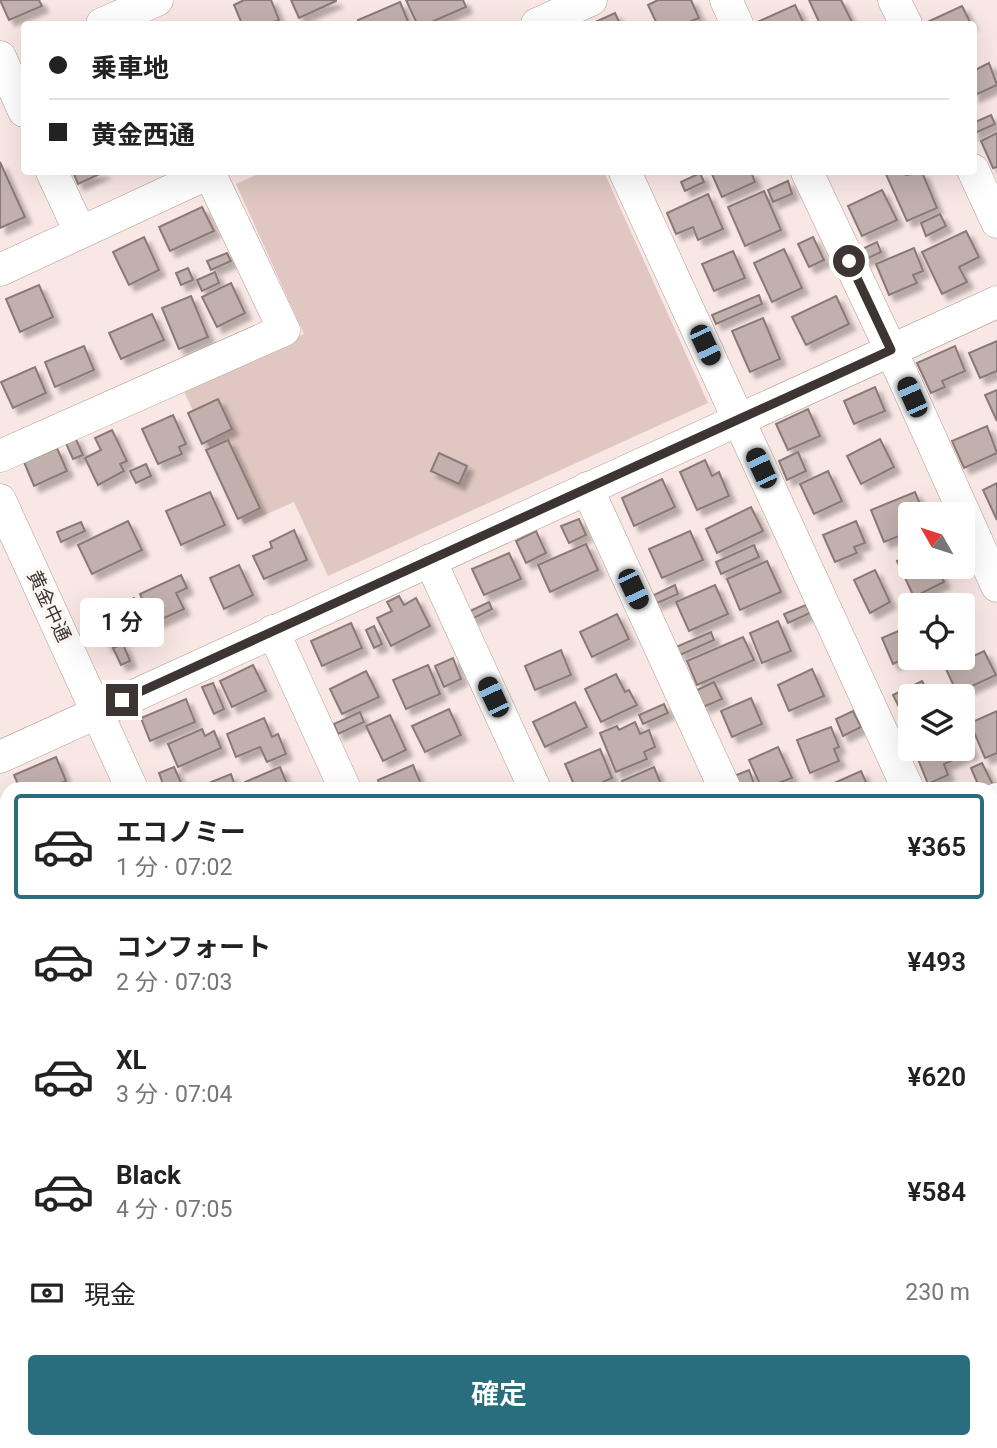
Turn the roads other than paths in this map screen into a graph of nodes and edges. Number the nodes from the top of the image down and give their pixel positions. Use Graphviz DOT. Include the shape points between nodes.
graph roads {
  1 [pos="157,0"];
  2 [pos="591,0"];
  3 [pos="726,0"];
  4 [pos="894,0"];
  5 [pos="549,16"];
  6 [pos="109,21"];
  7 [pos="736,21"];
  8 [pos="904,21"];
  9 [pos="10,61"];
  10 [pos="21,100"];
  11 [pos="53,175"];
  12 [pos="204,175"];
  13 [pos="211,175"];
  14 [pos="626,175"];
  15 [pos="808,175"];
  16 [pos="975,175"];
  17 [pos="997,222"];
  18 [pos="80,232"];
  19 [pos="0,270"];
  20 [pos="997,302"];
  21 [pos="891,350"];
  22 [pos="738,419"];
  23 [pos="0,456"];
  24 [pos="587,488"];
  25 [pos="0,500"];
  26 [pos="9,545"];
  27 [pos="429,560"];
  28 [pos="997,586"];
  29 [pos="273,631"];
  30 [pos="97,711"];
  31 [pos="0,757"];
  32 [pos="129,782"];
  33 [pos="342,782"];
  34 [pos="533,782"];
  35 [pos="722,782"];
  36 [pos="905,782"];
  1 -- 6 [label="street"];
  2 -- 5 [label="street"];
  3 -- 7 [label="street"];
  4 -- 8 [label="street"];
  9 -- 10 [label="street"];
  11 -- 18 [label="street"];
  12 -- 18 [label="street"];
  13 -- 23 [label="street" via="284,330"];
  14 -- 22 [label="street"];
  15 -- 21 [label="street"];
  16 -- 17 [label="street"];
  18 -- 19 [label="street"];
  20 -- 21 [label="street"];
  21 -- 22 [label="street"];
  21 -- 28 [label="street"];
  22 -- 24 [label="street"];
  22 -- 36 [label="street"];
  24 -- 27 [label="street"];
  24 -- 35 [label="street"];
  25 -- 26 [label="street, 黄金中通"];
  26 -- 30 [label="street, 黄金中通"];
  27 -- 29 [label="street"];
  27 -- 34 [label="street"];
  29 -- 30 [label="street"];
  29 -- 33 [label="street"];
  30 -- 31 [label="street"];
  30 -- 32 [label="street, 黄金中通"];
}
